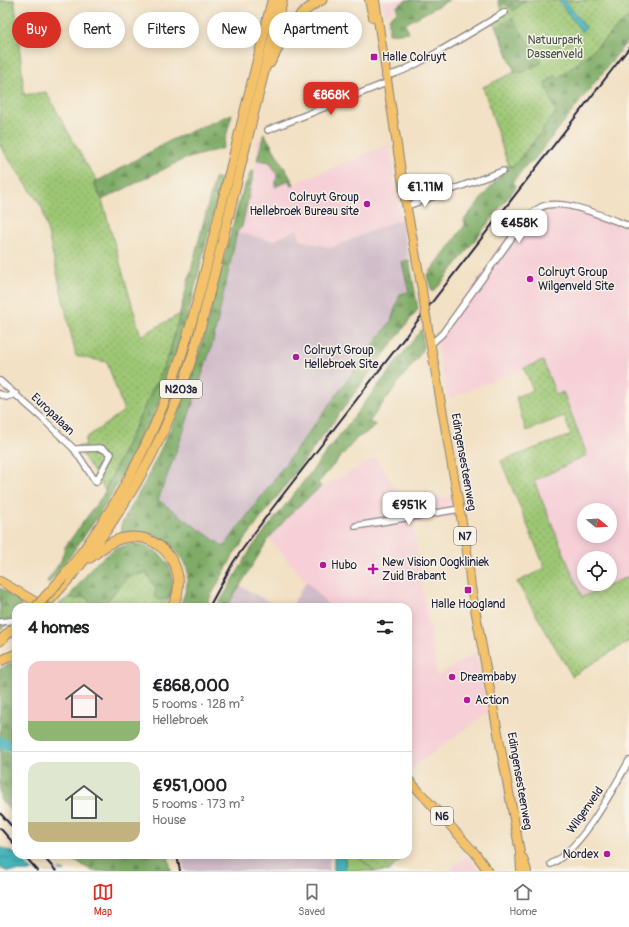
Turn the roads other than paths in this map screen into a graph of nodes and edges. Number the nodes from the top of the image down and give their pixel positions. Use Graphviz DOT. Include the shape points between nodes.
graph roads {
  1 [pos="273,0"];
  2 [pos="282,0"];
  3 [pos="322,0"];
  4 [pos="369,0"];
  5 [pos="375,0"];
  6 [pos="272,12"];
  7 [pos="277,12"];
  8 [pos="505,12"];
  9 [pos="269,34"];
  10 [pos="269,38"];
  11 [pos="262,77"];
  12 [pos="386,79"];
  13 [pos="268,130"];
  14 [pos="502,171"];
  15 [pos="407,206"];
  16 [pos="629,226"];
  17 [pos="431,344"];
  18 [pos="0,381"];
  19 [pos="0,394"];
  20 [pos="16,394"];
  21 [pos="74,449"];
  22 [pos="460,509"];
  23 [pos="356,526"];
  24 [pos="81,565"];
  25 [pos="65,579"];
  26 [pos="0,581"];
  27 [pos="37,603"];
  28 [pos="40,603"];
  29 [pos="47,603"];
  30 [pos="174,603"];
  31 [pos="12,620"];
  32 [pos="0,622"];
  33 [pos="12,630"];
  34 [pos="12,638"];
  35 [pos="0,641"];
  36 [pos="0,648"];
  37 [pos="12,656"];
  38 [pos="0,661"];
  39 [pos="629,761"];
  40 [pos="412,784"];
  41 [pos="551,864"];
  42 [pos="486,867"];
  43 [pos="526,870"];
  44 [pos="492,871"];
  1 -- 6 [label="highway"];
  2 -- 7 [label="highway"];
  3 -- 11 [label="highway" via="302,13 285,33"];
  4 -- 12 [label="main road, Edingensesteenweg / N7"];
  5 -- 12 [label="main road, Edingensesteenweg / N7"];
  8 -- 12 [label="street" via="471,34"];
  9 -- 25 [label="highway, N203a" via="204,277 167,396 125,486"];
  10 -- 11 [label="highway, N203a"];
  11 -- 24 [label="highway, N203a" via="200,328 177,399 133,490"];
  12 -- 13 [label="street"];
  12 -- 15 [label="main road, Edingensesteenweg / N7"];
  14 -- 15 [label="street"];
  15 -- 17 [label="main road, Edingensesteenweg / N7, bridge"];
  16 -- 17 [label="street" via="568,205 540,207 524,221 442,334"];
  17 -- 22 [label="main road, Edingensesteenweg / N7"];
  18 -- 20 [label="street, Europalaan"];
  19 -- 20 [label="street, Europalaan" via="6,397"];
  20 -- 21 [label="street, Europalaan"];
  21 -- 21 [label="street, Europalaan" via="101,448 111,454 96,482"];
  22 -- 23 [label="street"];
  22 -- 43 [label="main road, Edingensesteenweg / N7" via="520,852"];
  24 -- 25 [label="highway, N203a"];
  24 -- 30 [label="highway" via="113,541 137,536 150,540 166,550 177,569 178,596"];
  25 -- 28 [label="highway, N203a, bridge"];
  25 -- 29 [label="highway, N203a"];
  26 -- 27 [label="main road"];
  31 -- 32 [label="street"];
  33 -- 35 [label="highway"];
  34 -- 36 [label="highway"];
  37 -- 38 [label="highway"];
  39 -- 41 [label="street, Wilgenveld" via="595,819 568,851"];
  40 -- 42 [label="main road, N6"];
  42 -- 44 [label="main road, N6"];
}
